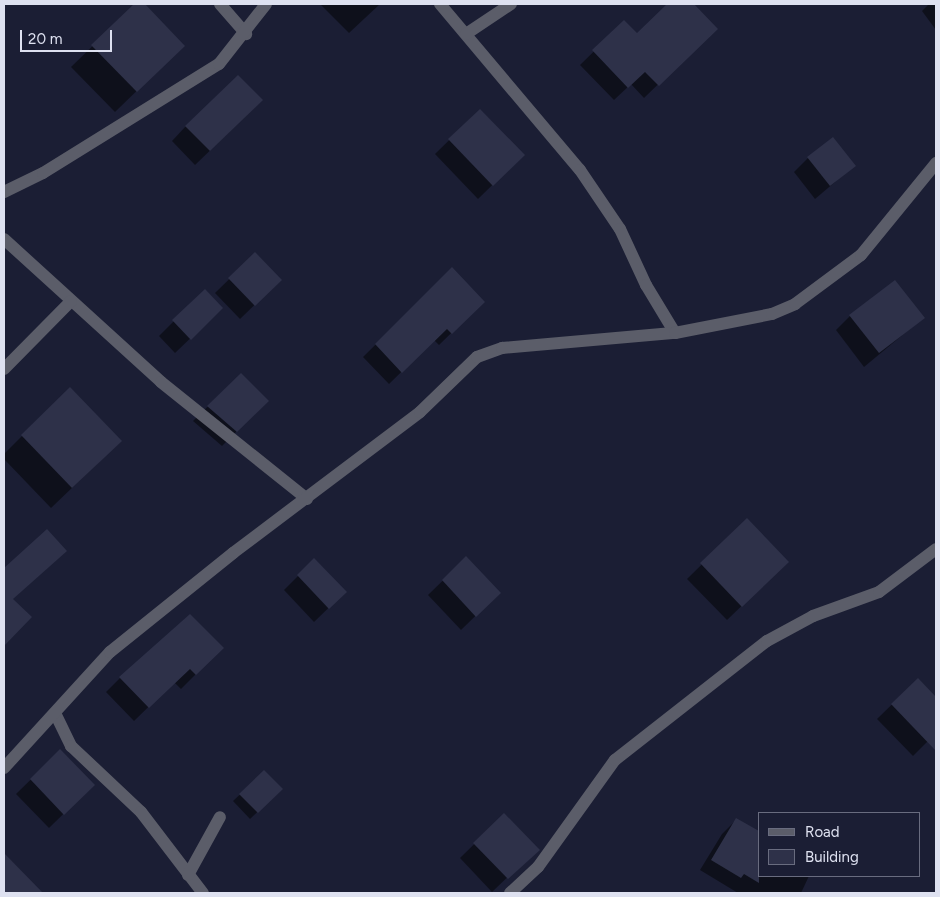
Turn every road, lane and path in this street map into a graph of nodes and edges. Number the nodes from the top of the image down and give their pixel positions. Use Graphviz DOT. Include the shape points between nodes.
graph roads {
  1 [pos="220,4"];
  2 [pos="266,4"];
  3 [pos="440,4"];
  4 [pos="511,4"];
  5 [pos="246,34"];
  6 [pos="466,34"];
  7 [pos="936,163"];
  8 [pos="4,192"];
  9 [pos="4,239"];
  10 [pos="71,301"];
  11 [pos="675,333"];
  12 [pos="4,369"];
  13 [pos="307,500"];
  14 [pos="936,549"];
  15 [pos="55,713"];
  16 [pos="4,768"];
  17 [pos="220,817"];
  18 [pos="188,874"];
  19 [pos="203,893"];
  20 [pos="510,893"];
  1 -- 5 [label="street"];
  2 -- 5 [label="street"];
  3 -- 6 [label="street"];
  4 -- 6 [label="street"];
  5 -- 8 [label="street" via="219,64 43,172"];
  6 -- 11 [label="street" via="580,170 620,229 646,284"];
  7 -- 11 [label="street" via="861,255 795,304 745,321"];
  9 -- 10 [label="street"];
  10 -- 12 [label="street"];
  10 -- 13 [label="street" via="161,382"];
  11 -- 13 [label="street" via="489,351 477,357 420,412"];
  13 -- 15 [label="street" via="233,553 110,652"];
  14 -- 20 [label="street" via="879,592 813,616 742,658 615,760 538,867"];
  15 -- 16 [label="street"];
  15 -- 18 [label="street" via="71,746 141,812"];
  17 -- 18 [label="street"];
  18 -- 19 [label="street"];
}
